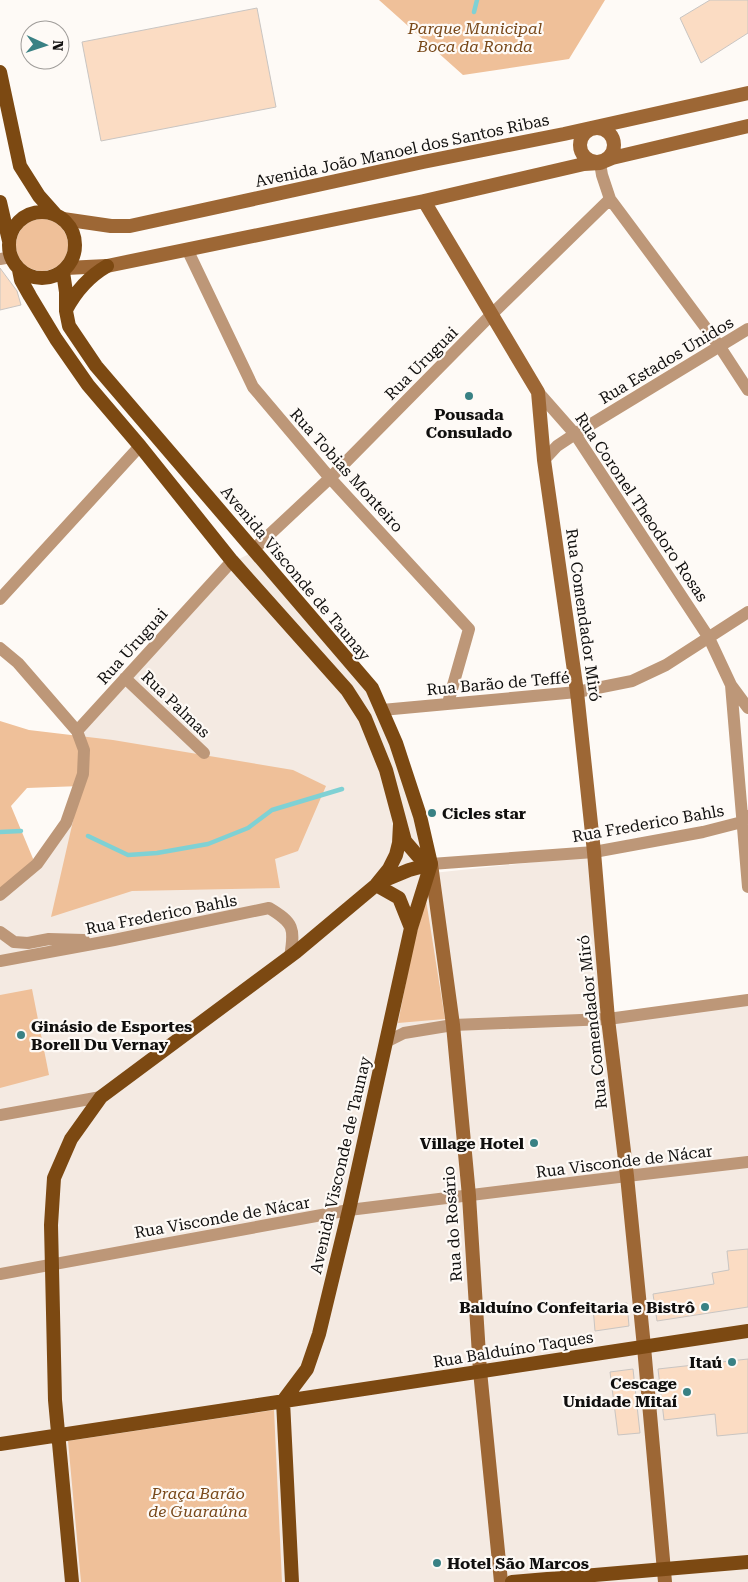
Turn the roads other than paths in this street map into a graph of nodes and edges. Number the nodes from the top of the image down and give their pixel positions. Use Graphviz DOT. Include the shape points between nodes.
graph roads {
  1 [pos="0,72"];
  2 [pos="748,93"];
  3 [pos="748,126"];
  4 [pos="592,128"];
  5 [pos="600,163"];
  6 [pos="610,199"];
  7 [pos="424,201"];
  8 [pos="0,202"];
  9 [pos="59,217"];
  10 [pos="9,242"];
  11 [pos="188,249"];
  12 [pos="5,258"];
  13 [pos="107,266"];
  14 [pos="19,270"];
  15 [pos="65,270"];
  16 [pos="66,310"];
  17 [pos="491,315"];
  18 [pos="748,329"];
  19 [pos="720,347"];
  20 [pos="748,390"];
  21 [pos="538,392"];
  22 [pos="575,434"];
  23 [pos="140,446"];
  24 [pos="544,460"];
  25 [pos="330,478"];
  26 [pos="254,549"];
  27 [pos="232,561"];
  28 [pos="0,599"];
  29 [pos="748,612"];
  30 [pos="709,638"];
  31 [pos="0,648"];
  32 [pos="125,678"];
  33 [pos="731,685"];
  34 [pos="577,692"];
  35 [pos="448,703"];
  36 [pos="748,708"];
  37 [pos="382,710"];
  38 [pos="77,731"];
  39 [pos="204,753"];
  40 [pos="745,819"];
  41 [pos="400,824"];
  42 [pos="594,852"];
  43 [pos="431,864"];
  44 [pos="376,885"];
  45 [pos="748,887"];
  46 [pos="0,895"];
  47 [pos="411,928"];
  48 [pos="0,932"];
  49 [pos="114,940"];
  50 [pos="290,956"];
  51 [pos="0,961"];
  52 [pos="748,1000"];
  53 [pos="608,1019"];
  54 [pos="453,1025"];
  55 [pos="386,1042"];
  56 [pos="101,1097"];
  57 [pos="0,1115"];
  58 [pos="748,1162"];
  59 [pos="627,1176"];
  60 [pos="469,1196"];
  61 [pos="349,1210"];
  62 [pos="52,1265"];
  63 [pos="0,1274"];
  64 [pos="748,1331"];
  65 [pos="644,1347"];
  66 [pos="480,1371"];
  67 [pos="282,1401"];
  68 [pos="58,1434"];
  69 [pos="0,1444"];
  70 [pos="748,1562"];
  71 [pos="664,1576"];
  72 [pos="72,1582"];
  73 [pos="292,1582"];
  74 [pos="501,1582"];
  75 [pos="512,1582"];
  1 -- 9 [label="main road, Avenida Visconde de Taunay" via="20,166 39,196"];
  2 -- 4 [label="main road, Avenida João Manoel dos Santos Ribas"];
  3 -- 5 [label="main road"];
  4 -- 5 [label="main road" via="582,136 580,150 588,160"];
  4 -- 5 [label="main road" via="605,130 613,141 612,154"];
  4 -- 9 [label="main road, Avenida João Manoel dos Santos Ribas" via="130,226"];
  5 -- 6 [label="street"];
  5 -- 7 [label="main road"];
  6 -- 17 [label="street, Rua Uruguai"];
  6 -- 19 [label="street"];
  7 -- 11 [label="main road"];
  7 -- 17 [label="main road, Rua Coronel Theodoro Rosas"];
  8 -- 10 [label="main road"];
  9 -- 10 [label="main road" via="38,212 23,218 13,228"];
  9 -- 15 [label="main road, Avenida Visconde de Taunay" via="73,232 75,241 73,258"];
  10 -- 12 [label="main road"];
  11 -- 13 [label="main road"];
  11 -- 25 [label="street, Rua Tobias Monteiro" via="253,387"];
  12 -- 14 [label="main road"];
  13 -- 15 [label="main road"];
  13 -- 16 [label="main road" via="81,287"];
  14 -- 15 [label="main road" via="40,279 56,276"];
  14 -- 23 [label="main road" via="21,280 56,339 88,385"];
  15 -- 16 [label="main road, Avenida Visconde de Taunay"];
  16 -- 26 [label="main road, Avenida Visconde de Taunay" via="69,326 96,366"];
  17 -- 21 [label="main road, Rua Coronel Theodoro Rosas"];
  17 -- 25 [label="street, Rua Uruguai"];
  18 -- 19 [label="street, Rua Estados Unidos"];
  19 -- 20 [label="street"];
  19 -- 22 [label="street, Rua Estados Unidos"];
  21 -- 22 [label="street, Rua Coronel Theodoro Rosas"];
  21 -- 24 [label="main road, Rua Comendador Miró"];
  22 -- 24 [label="street"];
  22 -- 30 [label="street, Rua Coronel Theodoro Rosas"];
  23 -- 27 [label="main road"];
  23 -- 28 [label="street"];
  24 -- 34 [label="main road, Rua Comendador Miró"];
  25 -- 26 [label="street, Rua Uruguai"];
  25 -- 35 [label="street, Rua Tobias Monteiro" via="469,628"];
  26 -- 37 [label="main road, Avenida Visconde de Taunay" via="372,688"];
  27 -- 32 [label="street, Rua Uruguai"];
  27 -- 41 [label="main road" via="347,690 365,718 386,770"];
  29 -- 30 [label="street, Rua Barão de Teffé"];
  30 -- 33 [label="street, Rua Coronel Theodoro Rosas"];
  30 -- 34 [label="street, Rua Barão de Teffé" via="666,665 632,681"];
  31 -- 38 [label="street" via="18,663"];
  32 -- 38 [label="street, Rua Uruguai"];
  32 -- 39 [label="street, Rua Palmas"];
  33 -- 36 [label="street, Rua Coronel Theodoro Rosas"];
  33 -- 40 [label="street"];
  34 -- 35 [label="street, Rua Barão de Teffé"];
  34 -- 42 [label="main road, Rua Comendador Miró"];
  35 -- 37 [label="street, Rua Barão de Teffé"];
  37 -- 43 [label="main road, Avenida Visconde de Taunay" via="420,816"];
  38 -- 46 [label="street" via="84,750 84,774 66,823 37,864"];
  40 -- 42 [label="street, Rua Frederico Bahls" via="703,832"];
  40 -- 45 [label="street"];
  41 -- 43 [label="main road" via="411,849"];
  41 -- 44 [label="main road" via="396,855"];
  42 -- 43 [label="street, Rua Frederico Bahls"];
  42 -- 53 [label="main road, Rua Comendador Miró"];
  43 -- 44 [label="main road"];
  43 -- 47 [label="main road, Avenida Visconde de Taunay"];
  43 -- 54 [label="main road, Rua do Rosário"];
  44 -- 47 [label="main road" via="398,898"];
  44 -- 50 [label="main road"];
  47 -- 55 [label="main road, Avenida Visconde de Taunay"];
  48 -- 49 [label="street" via="14,942 28,943 49,939"];
  49 -- 50 [label="street, Rua Frederico Bahls" via="269,908 291,926"];
  49 -- 51 [label="street, Rua Frederico Bahls"];
  50 -- 56 [label="main road"];
  52 -- 53 [label="street"];
  53 -- 54 [label="street"];
  53 -- 59 [label="main road, Rua Comendador Miró"];
  54 -- 55 [label="street" via="404,1033"];
  54 -- 60 [label="main road, Rua do Rosário"];
  55 -- 61 [label="main road, Avenida Visconde de Taunay"];
  56 -- 57 [label="street"];
  56 -- 62 [label="main road" via="71,1139 54,1178"];
  58 -- 59 [label="street, Rua Visconde de Nácar"];
  59 -- 60 [label="street, Rua Visconde de Nácar"];
  59 -- 65 [label="main road, Rua Comendador Miró"];
  60 -- 61 [label="street, Rua Visconde de Nácar"];
  60 -- 66 [label="main road, Rua do Rosário"];
  61 -- 62 [label="street, Rua Visconde de Nácar"];
  61 -- 67 [label="main road, Avenida Visconde de Taunay" via="319,1334 306,1369"];
  62 -- 63 [label="street, Rua Visconde de Nácar"];
  62 -- 68 [label="main road"];
  64 -- 65 [label="main road, Rua Balduíno Taques"];
  65 -- 66 [label="main road, Rua Balduíno Taques"];
  65 -- 71 [label="main road, Rua Comendador Miró"];
  66 -- 67 [label="main road, Rua Balduíno Taques"];
  66 -- 74 [label="main road, Rua do Rosário"];
  67 -- 68 [label="main road"];
  67 -- 73 [label="main road"];
  68 -- 69 [label="main road"];
  68 -- 72 [label="main road"];
  70 -- 71 [label="main road"];
  71 -- 75 [label="main road"];
}
